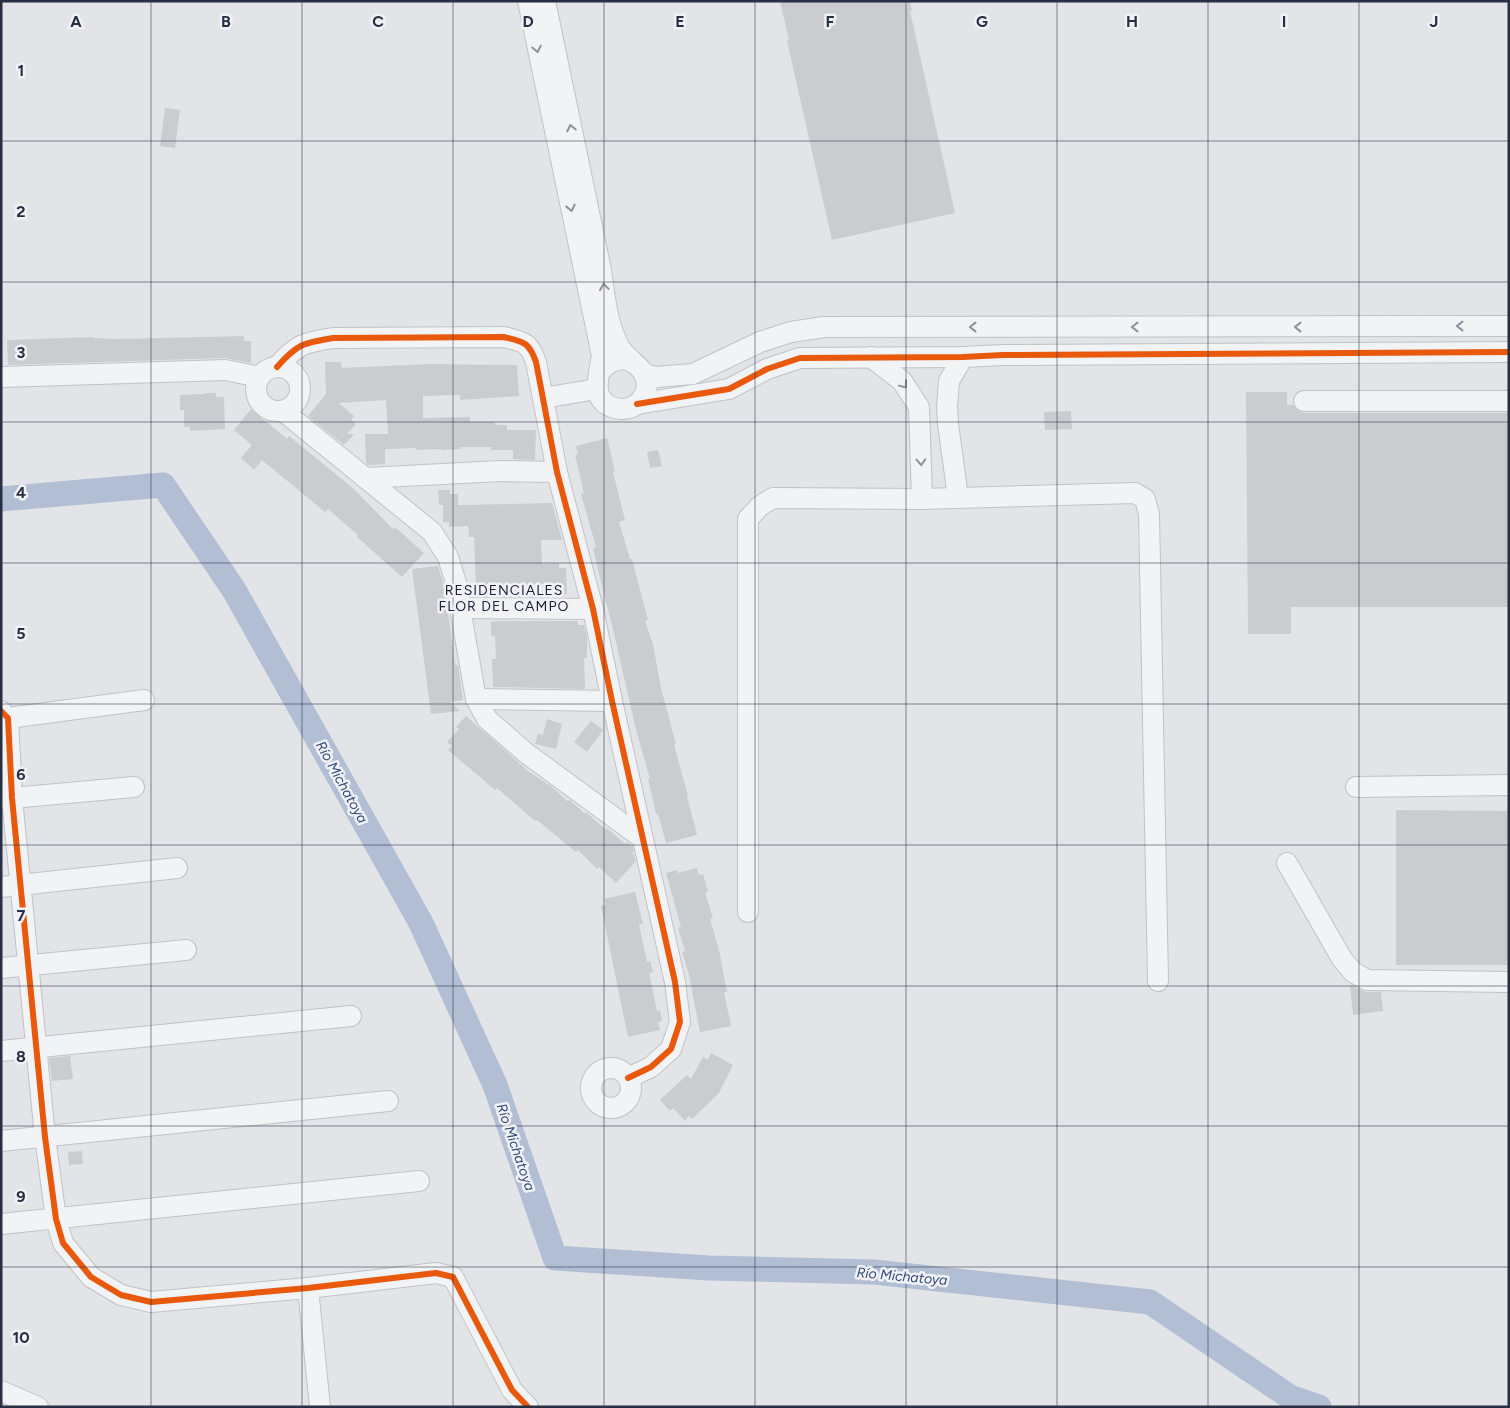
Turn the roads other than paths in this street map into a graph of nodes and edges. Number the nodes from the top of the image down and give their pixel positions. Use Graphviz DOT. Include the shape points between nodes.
graph roads {
  1 [pos="528,1"];
  2 [pos="545,1"];
  3 [pos="1509,326"];
  4 [pos="1509,352"];
  5 [pos="871,357"];
  6 [pos="964,357"];
  7 [pos="277,367"];
  8 [pos="639,369"];
  9 [pos="1,377"];
  10 [pos="260,377"];
  11 [pos="598,381"];
  12 [pos="543,398"];
  13 [pos="1304,401"];
  14 [pos="1509,401"];
  15 [pos="637,404"];
  16 [pos="919,407"];
  17 [pos="947,407"];
  18 [pos="283,411"];
  19 [pos="557,472"];
  20 [pos="365,478"];
  21 [pos="958,497"];
  22 [pos="922,499"];
  23 [pos="460,608"];
  24 [pos="593,609"];
  25 [pos="476,699"];
  26 [pos="144,700"];
  27 [pos="612,701"];
  28 [pos="5,714"];
  29 [pos="1509,785"];
  30 [pos="134,787"];
  31 [pos="1356,787"];
  32 [pos="7,799"];
  33 [pos="642,838"];
  34 [pos="1287,863"];
  35 [pos="177,868"];
  36 [pos="21,885"];
  37 [pos="1,887"];
  38 [pos="748,912"];
  39 [pos="186,950"];
  40 [pos="28,965"];
  41 [pos="1,968"];
  42 [pos="1158,982"];
  43 [pos="1509,982"];
  44 [pos="351,1016"];
  45 [pos="36,1046"];
  46 [pos="1,1051"];
  47 [pos="628,1078"];
  48 [pos="388,1100"];
  49 [pos="45,1137"];
  50 [pos="1,1141"];
  51 [pos="419,1181"];
  52 [pos="56,1219"];
  53 [pos="1,1224"];
  54 [pos="308,1288"];
  55 [pos="1,1391"];
  56 [pos="38,1407"];
  57 [pos="320,1407"];
  58 [pos="528,1407"];
  1 -- 11 [label="street, one-way" via="602,356"];
  8 -- 2 [label="street, one-way" via="621,350 608,315"];
  3 -- 8 [label="street, one-way" via="824,328 791,332 760,342 692,374 656,377"];
  4 -- 6 [label="street"];
  5 -- 6 [label="street"];
  5 -- 15 [label="street" via="800,358 768,369 729,390"];
  5 -- 16 [label="street, one-way" via="902,381"];
  6 -- 17 [label="street" via="949,381"];
  7 -- 10 [label="street"];
  7 -- 12 [label="street" via="292,351 310,342 333,338 504,337 522,342 532,350"];
  7 -- 18 [label="street" via="296,377 300,390 295,403"];
  8 -- 11 [label="street" via="627,360 619,359 604,366"];
  8 -- 15 [label="street" via="646,390"];
  9 -- 10 [label="street" via="225,370"];
  10 -- 18 [label="street" via="256,390 260,402 270,410"];
  11 -- 12 [label="street"];
  11 -- 15 [label="street" via="600,397 606,404 621,409"];
  12 -- 19 [label="street"];
  13 -- 14 [label="street"];
  16 -- 17 [label="street"];
  16 -- 22 [label="street, one-way"];
  17 -- 21 [label="street"];
  18 -- 20 [label="street"];
  19 -- 20 [label="street"];
  19 -- 24 [label="street"];
  20 -- 23 [label="street" via="432,532 448,557 458,586"];
  21 -- 22 [label="street"];
  21 -- 42 [label="street" via="1135,494 1145,499 1149,514"];
  22 -- 38 [label="street" via="773,498 748,519"];
  23 -- 24 [label="street"];
  23 -- 25 [label="street"];
  24 -- 27 [label="street"];
  25 -- 27 [label="street"];
  25 -- 33 [label="street" via="487,719 526,752"];
  26 -- 28 [label="street"];
  27 -- 33 [label="street"];
  28 -- 32 [label="street"];
  29 -- 31 [label="street"];
  30 -- 32 [label="street"];
  32 -- 36 [label="street"];
  33 -- 47 [label="street" via="676,982 680,1022 671,1049 650,1067"];
  34 -- 43 [label="street" via="1342,959 1353,972 1367,980"];
  35 -- 36 [label="street"];
  36 -- 37 [label="street"];
  36 -- 40 [label="street"];
  39 -- 40 [label="street"];
  40 -- 41 [label="street"];
  40 -- 45 [label="street"];
  44 -- 45 [label="street"];
  45 -- 46 [label="street"];
  45 -- 49 [label="street"];
  48 -- 49 [label="street"];
  49 -- 50 [label="street"];
  49 -- 52 [label="street"];
  51 -- 52 [label="street"];
  52 -- 53 [label="street"];
  52 -- 54 [label="street" via="63,1243 91,1277 121,1295 151,1302"];
  54 -- 57 [label="street"];
  54 -- 58 [label="street" via="436,1273 453,1278 512,1390"];
  55 -- 56 [label="street"];
}
